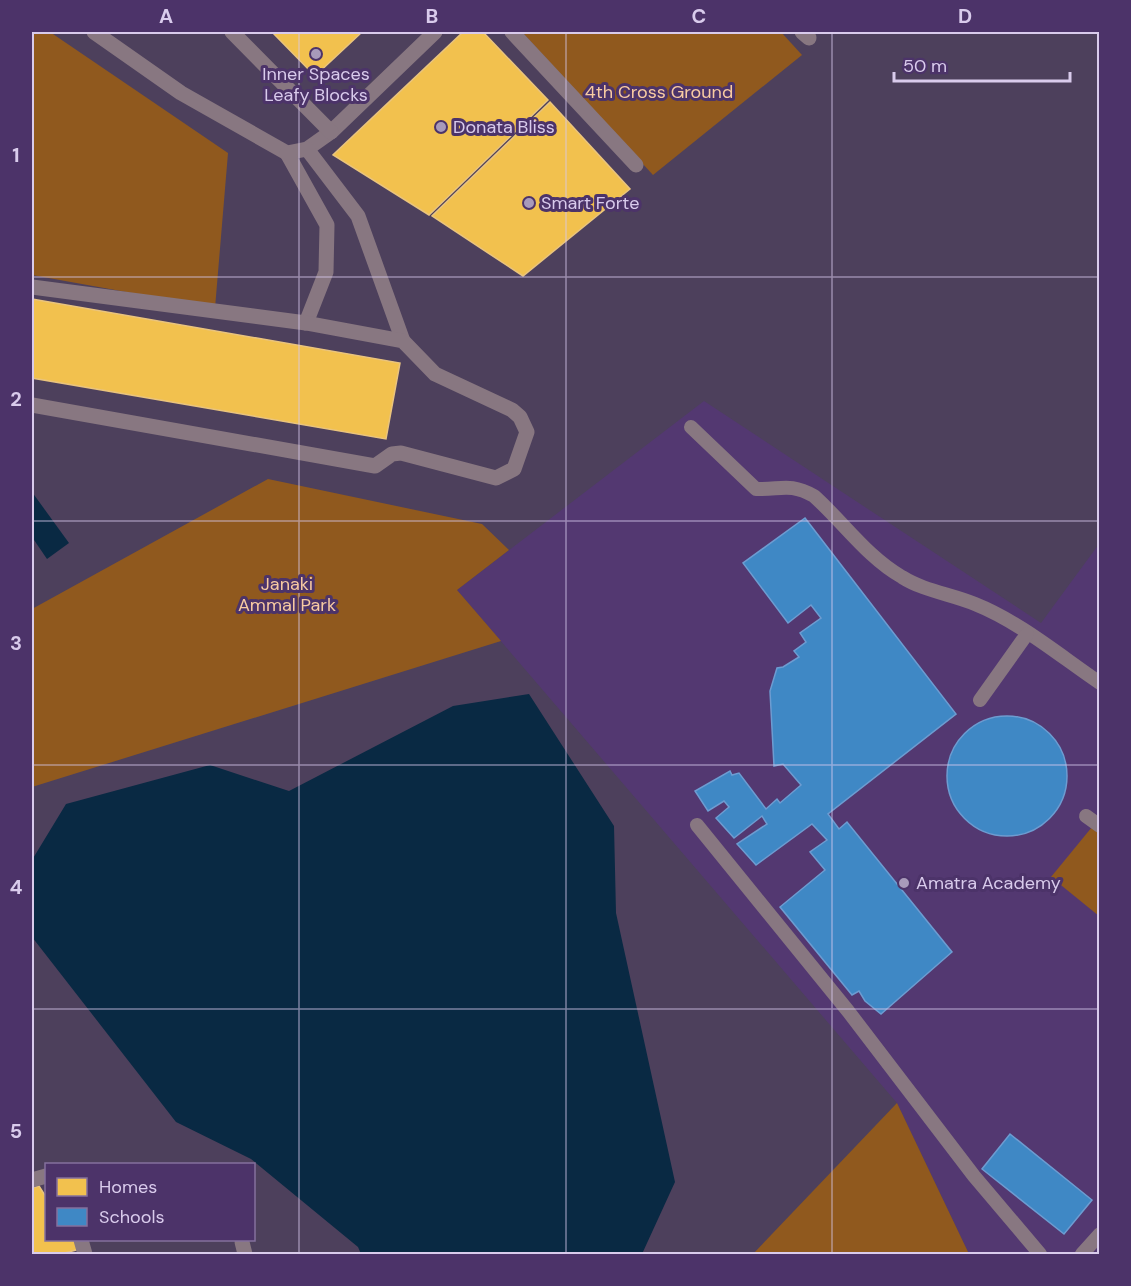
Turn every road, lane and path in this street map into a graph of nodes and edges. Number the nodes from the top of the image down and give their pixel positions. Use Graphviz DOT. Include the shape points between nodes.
graph roads {
  1 [pos="94,32"];
  2 [pos="232,32"];
  3 [pos="435,32"];
  4 [pos="512,32"];
  5 [pos="332,132"];
  6 [pos="307,148"];
  7 [pos="287,153"];
  8 [pos="636,165"];
  9 [pos="32,288"];
  10 [pos="306,323"];
  11 [pos="403,341"];
  12 [pos="32,405"];
  13 [pos="691,427"];
  14 [pos="1027,634"];
  15 [pos="1100,683"];
  16 [pos="980,700"];
  17 [pos="1086,816"];
  18 [pos="697,825"];
  19 [pos="1100,826"];
  20 [pos="1100,1234"];
  21 [pos="1040,1254"];
  22 [pos="1082,1254"];
  1 -- 7 [label="street" via="181,93"];
  2 -- 5 [label="street"];
  3 -- 5 [label="street"];
  4 -- 8 [label="street"];
  5 -- 6 [label="street"];
  6 -- 7 [label="street"];
  6 -- 11 [label="street" via="358,216"];
  7 -- 10 [label="street" via="327,225 326,272"];
  9 -- 10 [label="street"];
  10 -- 11 [label="street"];
  11 -- 12 [label="street" via="435,374 520,417 527,432 514,469 496,478 401,453 392,454 375,466"];
  13 -- 14 [label="lane" via="756,489 782,486 814,496 900,577 975,604"];
  14 -- 15 [label="lane"];
  14 -- 16 [label="lane"];
  17 -- 19 [label="lane"];
  18 -- 21 [label="lane"];
  20 -- 22 [label="lane"];
}
